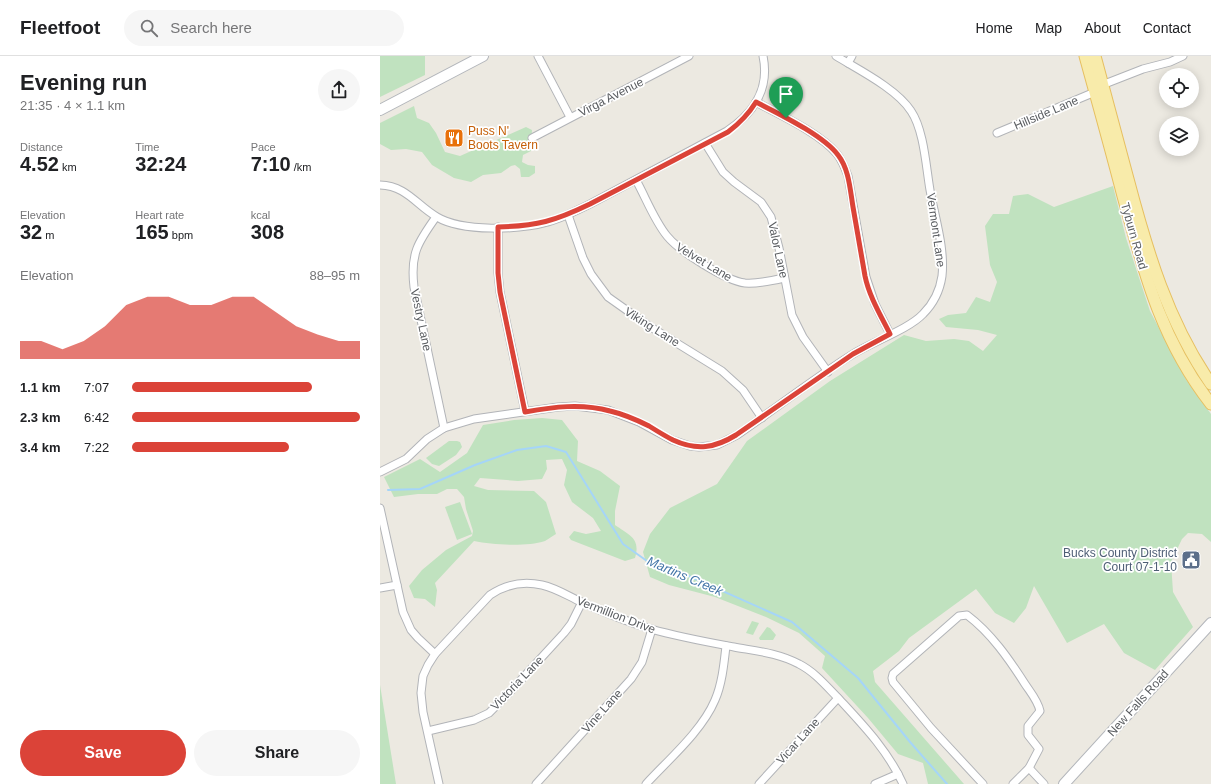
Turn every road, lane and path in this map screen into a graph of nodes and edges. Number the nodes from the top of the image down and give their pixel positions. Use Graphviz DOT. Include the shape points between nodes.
graph roads {
  1 [pos="484,56"];
  2 [pos="538,56"];
  3 [pos="689,56"];
  4 [pos="763,56"];
  5 [pos="836,56"];
  6 [pos="852,56"];
  7 [pos="1085,56"];
  8 [pos="1095,56"];
  9 [pos="1183,56"];
  10 [pos="848,63"];
  11 [pos="1099,88"];
  12 [pos="756,102"];
  13 [pos="380,110"];
  14 [pos="570,117"];
  15 [pos="997,133"];
  16 [pos="532,138"];
  17 [pos="706,143"];
  18 [pos="636,180"];
  19 [pos="380,185"];
  20 [pos="568,215"];
  21 [pos="436,217"];
  22 [pos="498,227"];
  23 [pos="784,278"];
  24 [pos="890,334"];
  25 [pos="828,372"];
  26 [pos="1211,384"];
  27 [pos="1211,404"];
  28 [pos="525,412"];
  29 [pos="762,418"];
  30 [pos="444,428"];
  31 [pos="380,472"];
  32 [pos="380,508"];
  33 [pos="397,585"];
  34 [pos="380,588"];
  35 [pos="582,602"];
  36 [pos="1211,622"];
  37 [pos="652,629"];
  38 [pos="726,646"];
  39 [pos="435,654"];
  40 [pos="838,698"];
  41 [pos="428,731"];
  42 [pos="1028,768"];
  43 [pos="898,774"];
  44 [pos="439,784"];
  45 [pos="536,784"];
  46 [pos="646,784"];
  47 [pos="759,784"];
  48 [pos="876,784"];
  49 [pos="903,784"];
  50 [pos="983,784"];
  51 [pos="1013,784"];
  52 [pos="1044,784"];
  53 [pos="1064,784"];
  1 -- 13 [label="main road"];
  2 -- 14 [label="street"];
  3 -- 14 [label="street, Virga Avenue"];
  4 -- 12 [label="street" via="764,80"];
  5 -- 10 [label="street, Vermont Lane"];
  6 -- 10 [label="street"];
  7 -- 11 [label="main road, Tyburn Road"];
  8 -- 11 [label="main road, Tyburn Road"];
  9 -- 11 [label="street, Hillside Lane" via="1143,69"];
  10 -- 24 [label="street, Vermont Lane" via="894,93 915,118 926,162 940,242 942,278 936,296 920,317"];
  11 -- 15 [label="street, Hillside Lane"];
  11 -- 26 [label="main road, Tyburn Road" via="1150,257 1182,336"];
  11 -- 27 [label="main road, Tyburn Road" via="1134,236 1153,298 1176,351"];
  12 -- 17 [label="street" via="740,123"];
  12 -- 24 [label="street" via="821,140 834,150 843,164 849,182 866,277 875,304"];
  14 -- 16 [label="street, Virga Avenue"];
  17 -- 18 [label="street"];
  17 -- 23 [label="street, Valor Lane" via="723,172 761,202 769,213 774,224"];
  18 -- 20 [label="street"];
  18 -- 23 [label="street, Velvet Lane" via="658,223 667,236 686,253 736,281 751,283"];
  19 -- 21 [label="street" via="401,190"];
  20 -- 22 [label="street" via="535,225"];
  20 -- 29 [label="street, Viking Lane" via="583,258 608,297 722,371 743,390"];
  21 -- 22 [label="street" via="468,227"];
  21 -- 30 [label="street, Vestry Lane" via="415,253 412,272"];
  22 -- 28 [label="street" via="500,292"];
  23 -- 25 [label="street, Valor Lane" via="796,326"];
  24 -- 25 [label="street, Vermont Lane" via="853,354"];
  25 -- 29 [label="street, Vermont Lane"];
  28 -- 29 [label="street, Vermont Lane" via="575,406 608,410 640,422 680,443 700,447 727,441"];
  28 -- 30 [label="street, Vermont Lane" via="474,419"];
  30 -- 31 [label="street, Vermont Lane" via="427,439 406,459"];
  32 -- 33 [label="street"];
  33 -- 34 [label="street"];
  33 -- 39 [label="street" via="407,623"];
  35 -- 37 [label="street, Vermillion Drive"];
  35 -- 39 [label="street, Vermillion Drive" via="542,585 526,583 501,588 485,599"];
  35 -- 41 [label="street, Victoria Lane" via="564,633 495,708 474,720"];
  36 -- 53 [label="main road, New Falls Road"];
  37 -- 38 [label="street, Vermillion Drive"];
  37 -- 45 [label="street, Vine Lane" via="642,662 631,679"];
  38 -- 40 [label="street, Vermillion Drive" via="770,653 799,664 824,683"];
  38 -- 46 [label="street" via="718,692 710,712"];
  39 -- 41 [label="street, Vermillion Drive" via="428,665 422,684 423,712"];
  40 -- 43 [label="street, Vermillion Drive" via="880,745"];
  40 -- 47 [label="street, Vicar Lane"];
  41 -- 44 [label="street, Vermillion Drive"];
  42 -- 50 [label="street" via="1039,749 1028,735 1028,726 1040,711 1038,704 991,637 967,615 959,616 893,674 892,678 931,728"];
  42 -- 51 [label="street"];
  42 -- 52 [label="street"];
  43 -- 48 [label="street"];
  43 -- 49 [label="street, Vermillion Drive"];
}
